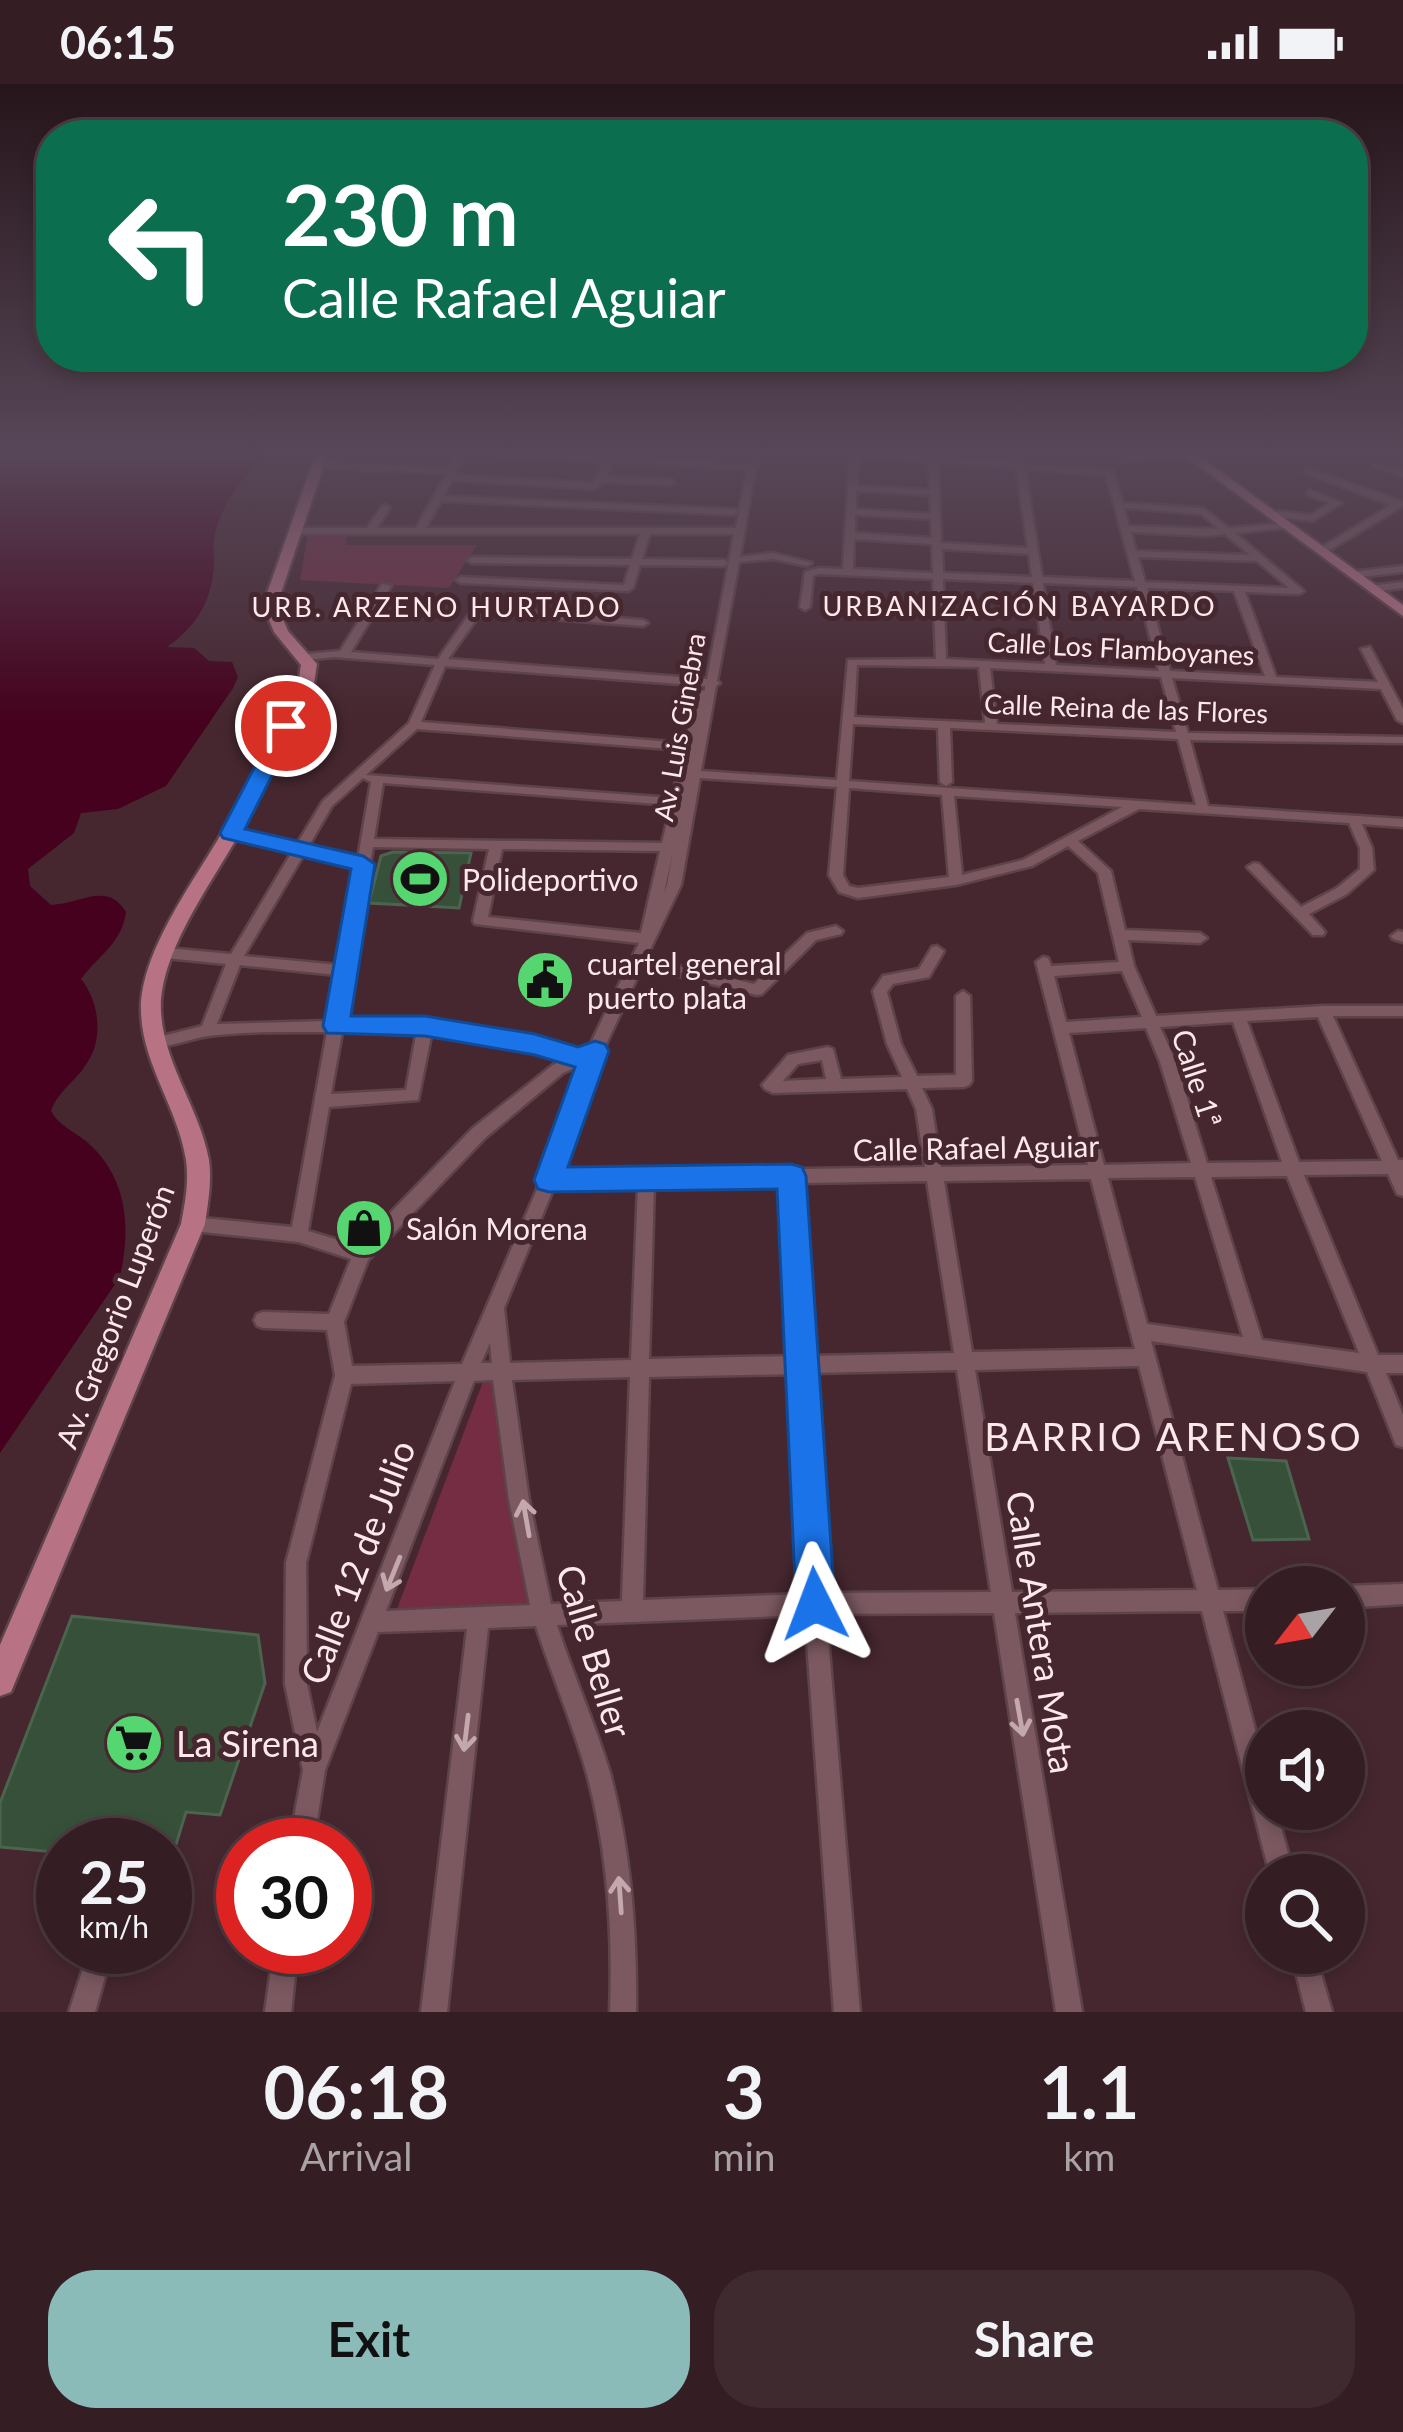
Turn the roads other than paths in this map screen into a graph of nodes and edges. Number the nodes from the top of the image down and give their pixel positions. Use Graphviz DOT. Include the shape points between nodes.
graph roads {
  1 [pos="292,540"];
  2 [pos="644,540"];
  3 [pos="734,540"];
  4 [pos="850,540"];
  5 [pos="893,540"];
  6 [pos="937,540"];
  7 [pos="1030,540"];
  8 [pos="1129,540"];
  9 [pos="1239,540"];
  10 [pos="1309,540"];
  11 [pos="1312,540"];
  12 [pos="1340,540"];
  13 [pos="937,544"];
  14 [pos="1325,549"];
  15 [pos="1032,551"];
  16 [pos="1133,554"];
  17 [pos="1260,558"];
  18 [pos="641,559"];
  19 [pos="472,560"];
  20 [pos="517,561"];
  21 [pos="729,562"];
  22 [pos="807,562"];
  23 [pos="1403,569"];
  24 [pos="848,570"];
  25 [pos="938,574"];
  26 [pos="1359,574"];
  27 [pos="461,580"];
  28 [pos="1037,581"];
  29 [pos="500,583"];
  30 [pos="386,586"];
  31 [pos="1142,586"];
  32 [pos="1403,586"];
  33 [pos="1378,588"];
  34 [pos="1239,590"];
  35 [pos="805,608"];
  36 [pos="1403,609"];
  37 [pos="643,623"];
  38 [pos="1366,649"];
  39 [pos="344,655"];
  40 [pos="306,658"];
  41 [pos="442,661"];
  42 [pos="941,662"];
  43 [pos="984,664"];
  44 [pos="1051,668"];
  45 [pos="1166,674"];
  46 [pos="1272,680"];
  47 [pos="709,683"];
  48 [pos="1385,686"];
  49 [pos="847,720"];
  50 [pos="1403,720"];
  51 [pos="415,725"];
  52 [pos="944,725"];
  53 [pos="992,725"];
  54 [pos="1183,736"];
  55 [pos="1403,740"];
  56 [pos="695,747"];
  57 [pos="691,774"];
  58 [pos="360,776"];
  59 [pos="379,779"];
  60 [pos="844,785"];
  61 [pos="947,787"];
  62 [pos="677,802"];
  63 [pos="1138,804"];
  64 [pos="1203,808"];
  65 [pos="1354,821"];
  66 [pos="1403,824"];
  67 [pos="232,833"];
  68 [pos="1070,841"];
  69 [pos="367,843"];
  70 [pos="496,844"];
  71 [pos="675,847"];
  72 [pos="299,849"];
  73 [pos="363,864"];
  74 [pos="1254,867"];
  75 [pos="956,881"];
  76 [pos="1302,912"];
  77 [pos="836,931"];
  78 [pos="1318,932"];
  79 [pos="1118,935"];
  80 [pos="1200,938"];
  81 [pos="648,939"];
  82 [pos="938,951"];
  83 [pos="166,953"];
  84 [pos="235,959"];
  85 [pos="638,961"];
  86 [pos="1126,966"];
  87 [pos="345,971"];
  88 [pos="963,995"];
  89 [pos="1323,1010"];
  90 [pos="1403,1010"];
  91 [pos="1238,1016"];
  92 [pos="1150,1022"];
  93 [pos="336,1026"];
  94 [pos="425,1026"];
  95 [pos="1060,1028"];
  96 [pos="208,1029"];
  97 [pos="156,1043"];
  98 [pos="587,1055"];
  99 [pos="835,1086"];
  100 [pos="914,1086"];
  101 [pos="322,1101"];
  102 [pos="1398,1167"];
  103 [pos="1293,1169"];
  104 [pos="1200,1170"];
  105 [pos="1098,1172"];
  106 [pos="933,1174"];
  107 [pos="791,1176"];
  108 [pos="646,1178"];
  109 [pos="549,1180"];
  110 [pos="1403,1190"];
  111 [pos="193,1224"];
  112 [pos="298,1234"];
  113 [pos="361,1255"];
  114 [pos="496,1309"];
  115 [pos="263,1321"];
  116 [pos="335,1322"];
  117 [pos="1140,1331"];
  118 [pos="1255,1347"];
  119 [pos="1146,1357"];
  120 [pos="962,1361"];
  121 [pos="1373,1364"];
  122 [pos="1403,1364"];
  123 [pos="805,1365"];
  124 [pos="641,1369"];
  125 [pos="470,1370"];
  126 [pos="501,1372"];
  127 [pos="344,1375"];
  128 [pos="1403,1438"];
  129 [pos="1403,1594"];
  130 [pos="1365,1596"];
  131 [pos="1245,1601"];
  132 [pos="1210,1602"];
  133 [pos="1000,1603"];
  134 [pos="815,1604"];
  135 [pos="632,1610"];
  136 [pos="542,1612"];
  137 [pos="479,1616"];
  138 [pos="374,1622"];
  139 [pos="0,1682"];
  140 [pos="314,1770"];
  141 [pos="306,1818"];
  142 [pos="1276,1854"];
  143 [pos="94,1974"];
  144 [pos="283,1974"];
  145 [pos="1309,1974"];
  146 [pos="82,2012"];
  147 [pos="278,2012"];
  148 [pos="434,2012"];
  149 [pos="622,2012"];
  150 [pos="847,2012"];
  151 [pos="1069,2012"];
  152 [pos="1319,2012"];
  1 -- 40 [label="main road" via="270,605 281,632"];
  2 -- 18 [label="street"];
  3 -- 21 [label="street, Av. Luis Ginebra"];
  4 -- 24 [label="street"];
  5 -- 13 [label="street"];
  6 -- 13 [label="street"];
  7 -- 15 [label="street"];
  8 -- 16 [label="street"];
  9 -- 17 [label="street"];
  10 -- 36 [label="main road"];
  11 -- 14 [label="main road"];
  12 -- 14 [label="street"];
  13 -- 15 [label="street"];
  13 -- 25 [label="street"];
  14 -- 26 [label="main road"];
  15 -- 28 [label="street"];
  16 -- 17 [label="street"];
  16 -- 31 [label="street"];
  17 -- 34 [label="street" via="1299,591"];
  18 -- 20 [label="street"];
  18 -- 21 [label="street"];
  18 -- 29 [label="street" via="632,586 622,589"];
  19 -- 20 [label="street"];
  20 -- 29 [label="street"];
  21 -- 22 [label="street"];
  21 -- 47 [label="street, Av. Luis Ginebra"];
  23 -- 26 [label="street"];
  24 -- 25 [label="street"];
  24 -- 35 [label="street" via="808,574"];
  25 -- 28 [label="street"];
  25 -- 42 [label="street"];
  26 -- 33 [label="main road"];
  27 -- 29 [label="street"];
  28 -- 31 [label="street"];
  28 -- 44 [label="street"];
  30 -- 39 [label="street"];
  31 -- 34 [label="street"];
  31 -- 45 [label="street"];
  32 -- 33 [label="street"];
  33 -- 36 [label="main road"];
  34 -- 46 [label="street"];
  37 -- 41 [label="street" via="479,611"];
  38 -- 48 [label="street"];
  39 -- 40 [label="street"];
  39 -- 41 [label="street"];
  40 -- 67 [label="main road, Av. Gregorio Luperón" via="305,690"];
  41 -- 47 [label="street"];
  41 -- 51 [label="street"];
  42 -- 43 [label="street, Calle Los Flamboyanes"];
  42 -- 49 [label="street, Calle Los Flamboyanes" via="854,660"];
  43 -- 44 [label="street, Calle Los Flamboyanes"];
  43 -- 53 [label="street"];
  44 -- 45 [label="street, Calle Los Flamboyanes"];
  45 -- 46 [label="street, Calle Los Flamboyanes"];
  45 -- 54 [label="street"];
  46 -- 48 [label="street, Calle Los Flamboyanes"];
  47 -- 56 [label="street, Av. Luis Ginebra"];
  48 -- 50 [label="street"];
  49 -- 52 [label="street, Calle Reina de las Flores"];
  49 -- 60 [label="street"];
  51 -- 56 [label="street"];
  51 -- 58 [label="street"];
  52 -- 53 [label="street, Calle Reina de las Flores"];
  52 -- 61 [label="street"];
  53 -- 54 [label="street, Calle Reina de las Flores"];
  54 -- 55 [label="street, Calle Reina de las Flores"];
  54 -- 64 [label="street"];
  56 -- 57 [label="street, Av. Luis Ginebra"];
  57 -- 60 [label="street"];
  57 -- 62 [label="street, Av. Luis Ginebra"];
  57 -- 71 [label="street, Av. Luis Ginebra"];
  58 -- 59 [label="street"];
  58 -- 72 [label="street" via="327,804"];
  59 -- 62 [label="street"];
  59 -- 69 [label="street"];
  60 -- 61 [label="street"];
  60 -- 75 [label="street" via="836,880 844,889"];
  61 -- 63 [label="street"];
  61 -- 75 [label="street"];
  62 -- 71 [label="street, Av. Luis Ginebra"];
  63 -- 64 [label="street"];
  63 -- 68 [label="street"];
  64 -- 65 [label="street"];
  65 -- 66 [label="street"];
  65 -- 76 [label="street" via="1367,869"];
  67 -- 72 [label="street"];
  67 -- 83 [label="main road, Av. Gregorio Luperón"];
  68 -- 75 [label="street" via="1027,863"];
  68 -- 79 [label="street, Calle 1ª" via="1103,867"];
  69 -- 70 [label="street"];
  69 -- 73 [label="street"];
  70 -- 71 [label="street"];
  70 -- 81 [label="street" via="480,921"];
  71 -- 81 [label="street, Av. Luis Ginebra" via="674,885"];
  72 -- 73 [label="street"];
  72 -- 84 [label="street"];
  73 -- 87 [label="street"];
  74 -- 76 [label="street"];
  76 -- 78 [label="street"];
  77 -- 85 [label="street" via="812,935 757,990"];
  79 -- 80 [label="street"];
  79 -- 86 [label="street, Calle 1ª"];
  81 -- 85 [label="street, Av. Luis Ginebra"];
  82 -- 100 [label="street, Calle Antera Mota" via="925,973 881,986"];
  83 -- 84 [label="street"];
  83 -- 97 [label="main road, Av. Gregorio Luperón" via="149,1007"];
  84 -- 87 [label="street"];
  84 -- 96 [label="street"];
  85 -- 98 [label="street, Av. Luis Ginebra"];
  86 -- 92 [label="street, Calle 1ª"];
  86 -- 95 [label="street" via="1044,967"];
  87 -- 93 [label="street"];
  88 -- 100 [label="street" via="966,1079"];
  89 -- 90 [label="street"];
  89 -- 91 [label="street"];
  89 -- 102 [label="street"];
  91 -- 92 [label="street"];
  91 -- 103 [label="street"];
  92 -- 95 [label="street"];
  92 -- 104 [label="street, Calle 1ª"];
  93 -- 94 [label="street"];
  93 -- 96 [label="street"];
  93 -- 101 [label="street"];
  94 -- 98 [label="street"];
  94 -- 101 [label="street" via="413,1096"];
  95 -- 105 [label="street"];
  96 -- 97 [label="street"];
  97 -- 111 [label="main road, Av. Gregorio Luperón" via="198,1149"];
  98 -- 109 [label="street, Av. Luis Ginebra"];
  98 -- 113 [label="street" via="478,1132"];
  99 -- 100 [label="street"];
  100 -- 106 [label="street, Calle Antera Mota"];
  101 -- 112 [label="street"];
  102 -- 103 [label="street, Calle Rafael Aguiar"];
  102 -- 110 [label="street"];
  103 -- 104 [label="street, Calle Rafael Aguiar"];
  103 -- 121 [label="street"];
  104 -- 105 [label="street, Calle Rafael Aguiar"];
  104 -- 118 [label="street, Calle 1ª"];
  105 -- 106 [label="street, Calle Rafael Aguiar"];
  105 -- 117 [label="street"];
  106 -- 107 [label="street, Calle Rafael Aguiar"];
  106 -- 120 [label="street, Calle Antera Mota"];
  107 -- 108 [label="street, Calle Rafael Aguiar"];
  107 -- 123 [label="street"];
  108 -- 109 [label="street, Calle Rafael Aguiar"];
  108 -- 124 [label="street"];
  109 -- 114 [label="street, Av. Luis Ginebra"];
  111 -- 112 [label="street"];
  111 -- 139 [label="main road, Av. Gregorio Luperón"];
  112 -- 113 [label="street"];
  113 -- 116 [label="street"];
  114 -- 125 [label="street, Calle 12 de Julio"];
  114 -- 126 [label="street, Calle Beller"];
  115 -- 116 [label="street"];
  116 -- 127 [label="street"];
  117 -- 118 [label="street"];
  117 -- 119 [label="street"];
  118 -- 121 [label="street"];
  119 -- 120 [label="street"];
  119 -- 132 [label="street"];
  120 -- 123 [label="street"];
  120 -- 133 [label="street, Calle Antera Mota"];
  121 -- 122 [label="street"];
  121 -- 128 [label="street"];
  123 -- 124 [label="street"];
  123 -- 134 [label="street"];
  124 -- 126 [label="street"];
  124 -- 135 [label="street"];
  125 -- 126 [label="street"];
  125 -- 127 [label="street"];
  125 -- 138 [label="street, Calle 12 de Julio, one-way"];
  136 -- 126 [label="street, Calle Beller, one-way"];
  127 -- 140 [label="street" via="296,1563 296,1684"];
  129 -- 130 [label="street"];
  131 -- 132 [label="street"];
  132 -- 133 [label="street"];
  132 -- 142 [label="street"];
  133 -- 134 [label="street"];
  133 -- 151 [label="street, Calle Antera Mota, one-way"];
  134 -- 135 [label="street"];
  134 -- 150 [label="street"];
  135 -- 136 [label="street"];
  136 -- 137 [label="street"];
  149 -- 136 [label="street, Calle Beller, one-way" via="619,1875 590,1745"];
  137 -- 138 [label="street"];
  137 -- 148 [label="street, one-way"];
  138 -- 140 [label="street, Calle 12 de Julio"];
  140 -- 141 [label="street, Calle 12 de Julio"];
  143 -- 146 [label="street"];
  144 -- 147 [label="street"];
  145 -- 152 [label="street"];
}
